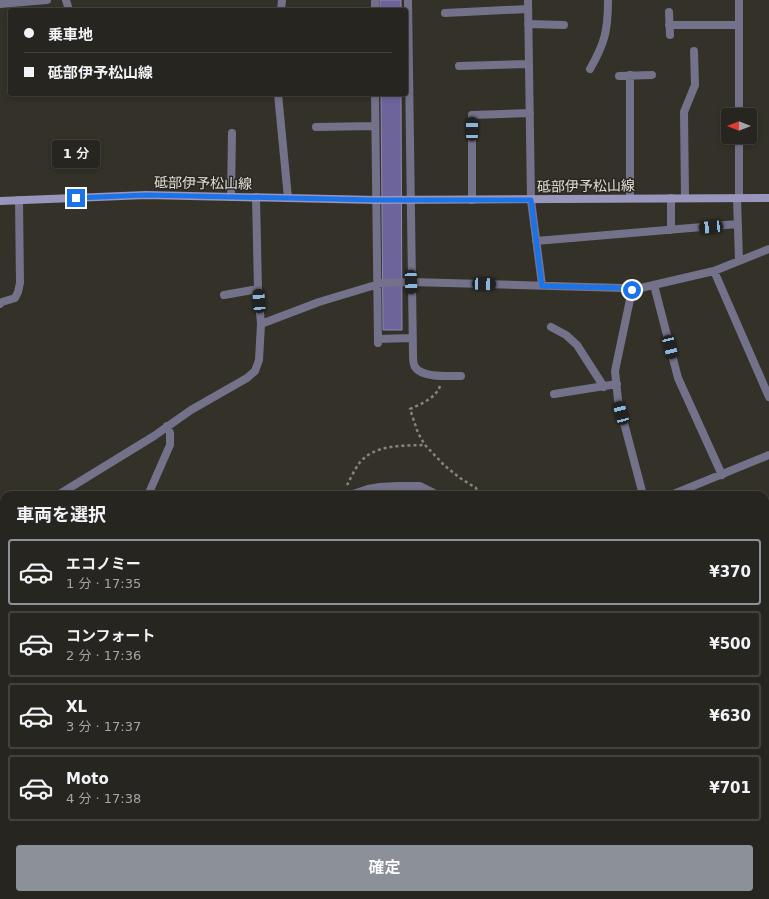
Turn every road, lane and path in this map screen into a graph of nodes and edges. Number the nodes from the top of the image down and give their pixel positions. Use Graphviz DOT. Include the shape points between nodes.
graph roads {
  1 [pos="47,0"];
  2 [pos="528,0"];
  3 [pos="608,0"];
  4 [pos="740,0"];
  5 [pos="0,4"];
  6 [pos="528,9"];
  7 [pos="669,12"];
  8 [pos="445,13"];
  9 [pos="528,24"];
  10 [pos="564,25"];
  11 [pos="669,25"];
  12 [pos="740,25"];
  13 [pos="670,35"];
  14 [pos="694,51"];
  15 [pos="529,64"];
  16 [pos="459,66"];
  17 [pos="590,69"];
  18 [pos="630,75"];
  19 [pos="652,75"];
  20 [pos="619,76"];
  21 [pos="278,96"];
  22 [pos="375,96"];
  23 [pos="407,96"];
  24 [pos="740,108"];
  25 [pos="530,113"];
  26 [pos="375,126"];
  27 [pos="316,128"];
  28 [pos="232,133"];
  29 [pos="740,144"];
  30 [pos="232,197"];
  31 [pos="256,197"];
  32 [pos="288,198"];
  33 [pos="630,198"];
  34 [pos="671,198"];
  35 [pos="685,198"];
  36 [pos="738,198"];
  37 [pos="769,198"];
  38 [pos="19,200"];
  39 [pos="378,200"];
  40 [pos="407,200"];
  41 [pos="472,200"];
  42 [pos="531,200"];
  43 [pos="0,201"];
  44 [pos="738,224"];
  45 [pos="671,230"];
  46 [pos="536,241"];
  47 [pos="769,249"];
  48 [pos="739,261"];
  49 [pos="714,271"];
  50 [pos="409,282"];
  51 [pos="379,284"];
  52 [pos="654,285"];
  53 [pos="542,286"];
  54 [pos="258,289"];
  55 [pos="632,290"];
  56 [pos="224,295"];
  57 [pos="0,304"];
  58 [pos="260,324"];
  59 [pos="551,327"];
  60 [pos="410,338"];
  61 [pos="444,376"];
  62 [pos="461,376"];
  63 [pos="617,384"];
  64 [pos="604,386"];
  65 [pos="554,394"];
  66 [pos="769,397"];
  67 [pos="167,426"];
  68 [pos="425,445"];
  69 [pos="769,455"];
  70 [pos="722,475"];
  71 [pos="346,487"];
  72 [pos="67,491"];
  73 [pos="150,491"];
  74 [pos="361,491"];
  75 [pos="430,491"];
  76 [pos="477,491"];
  77 [pos="642,491"];
  78 [pos="681,491"];
  1 -- 5 [label="street"];
  2 -- 6 [label="street"];
  3 -- 17 [label="street" via="606,36 600,53"];
  4 -- 12 [label="street"];
  6 -- 8 [label="street"];
  6 -- 9 [label="street"];
  7 -- 11 [label="street"];
  9 -- 10 [label="street"];
  9 -- 15 [label="street"];
  11 -- 12 [label="street"];
  11 -- 13 [label="street"];
  12 -- 24 [label="street"];
  14 -- 35 [label="street" via="695,85 684,112"];
  15 -- 16 [label="street"];
  15 -- 25 [label="street"];
  18 -- 19 [label="street"];
  18 -- 20 [label="street"];
  18 -- 33 [label="street"];
  21 -- 32 [label="street"];
  22 -- 26 [label="street"];
  23 -- 40 [label="street"];
  25 -- 41 [label="street" via="472,115"];
  25 -- 42 [label="street"];
  26 -- 27 [label="street"];
  26 -- 39 [label="street"];
  28 -- 30 [label="street"];
  29 -- 36 [label="street"];
  30 -- 31 [label="main road, 砥部伊予松山線"];
  30 -- 38 [label="main road, 砥部伊予松山線" via="146,195"];
  31 -- 32 [label="main road, 砥部伊予松山線"];
  31 -- 54 [label="street"];
  32 -- 39 [label="main road, 砥部伊予松山線"];
  33 -- 34 [label="main road, 砥部伊予松山線"];
  33 -- 42 [label="main road, 砥部伊予松山線"];
  34 -- 35 [label="main road, 砥部伊予松山線"];
  34 -- 45 [label="street"];
  35 -- 36 [label="main road, 砥部伊予松山線"];
  36 -- 37 [label="main road, 砥部伊予松山線"];
  36 -- 44 [label="street"];
  38 -- 43 [label="main road, 砥部伊予松山線"];
  38 -- 57 [label="street" via="20,283 15,298"];
  39 -- 40 [label="main road, 砥部伊予松山線"];
  39 -- 51 [label="street"];
  40 -- 41 [label="main road, 砥部伊予松山線"];
  40 -- 50 [label="street"];
  41 -- 42 [label="main road, 砥部伊予松山線"];
  42 -- 46 [label="street"];
  44 -- 45 [label="street"];
  44 -- 48 [label="street"];
  45 -- 46 [label="street"];
  46 -- 53 [label="street"];
  47 -- 48 [label="street"];
  48 -- 49 [label="street"];
  49 -- 52 [label="street"];
  49 -- 66 [label="street"];
  50 -- 51 [label="street"];
  50 -- 53 [label="street"];
  50 -- 60 [label="street"];
  51 -- 58 [label="street" via="319,302"];
  51 -- 60 [label="street" via="380,340"];
  52 -- 55 [label="street"];
  52 -- 70 [label="street" via="678,378"];
  53 -- 55 [label="street"];
  54 -- 56 [label="street"];
  54 -- 58 [label="street"];
  55 -- 63 [label="street" via="616,371"];
  58 -- 67 [label="street" via="259,360 255,370 247,378"];
  59 -- 64 [label="street" via="577,345"];
  60 -- 61 [label="street" via="414,366 419,372"];
  61 -- 62 [label="street"];
  61 -- 68 [label="path" via="439,389 431,398 410,409"];
  63 -- 64 [label="street"];
  63 -- 77 [label="street" via="618,400"];
  64 -- 65 [label="street"];
  67 -- 72 [label="street"];
  67 -- 73 [label="street" via="170,445"];
  68 -- 71 [label="path" via="396,446 374,451 360,462"];
  68 -- 76 [label="path" via="445,466"];
  69 -- 70 [label="street"];
  70 -- 78 [label="street"];
  74 -- 75 [label="street" via="397,486 420,486"];
}
